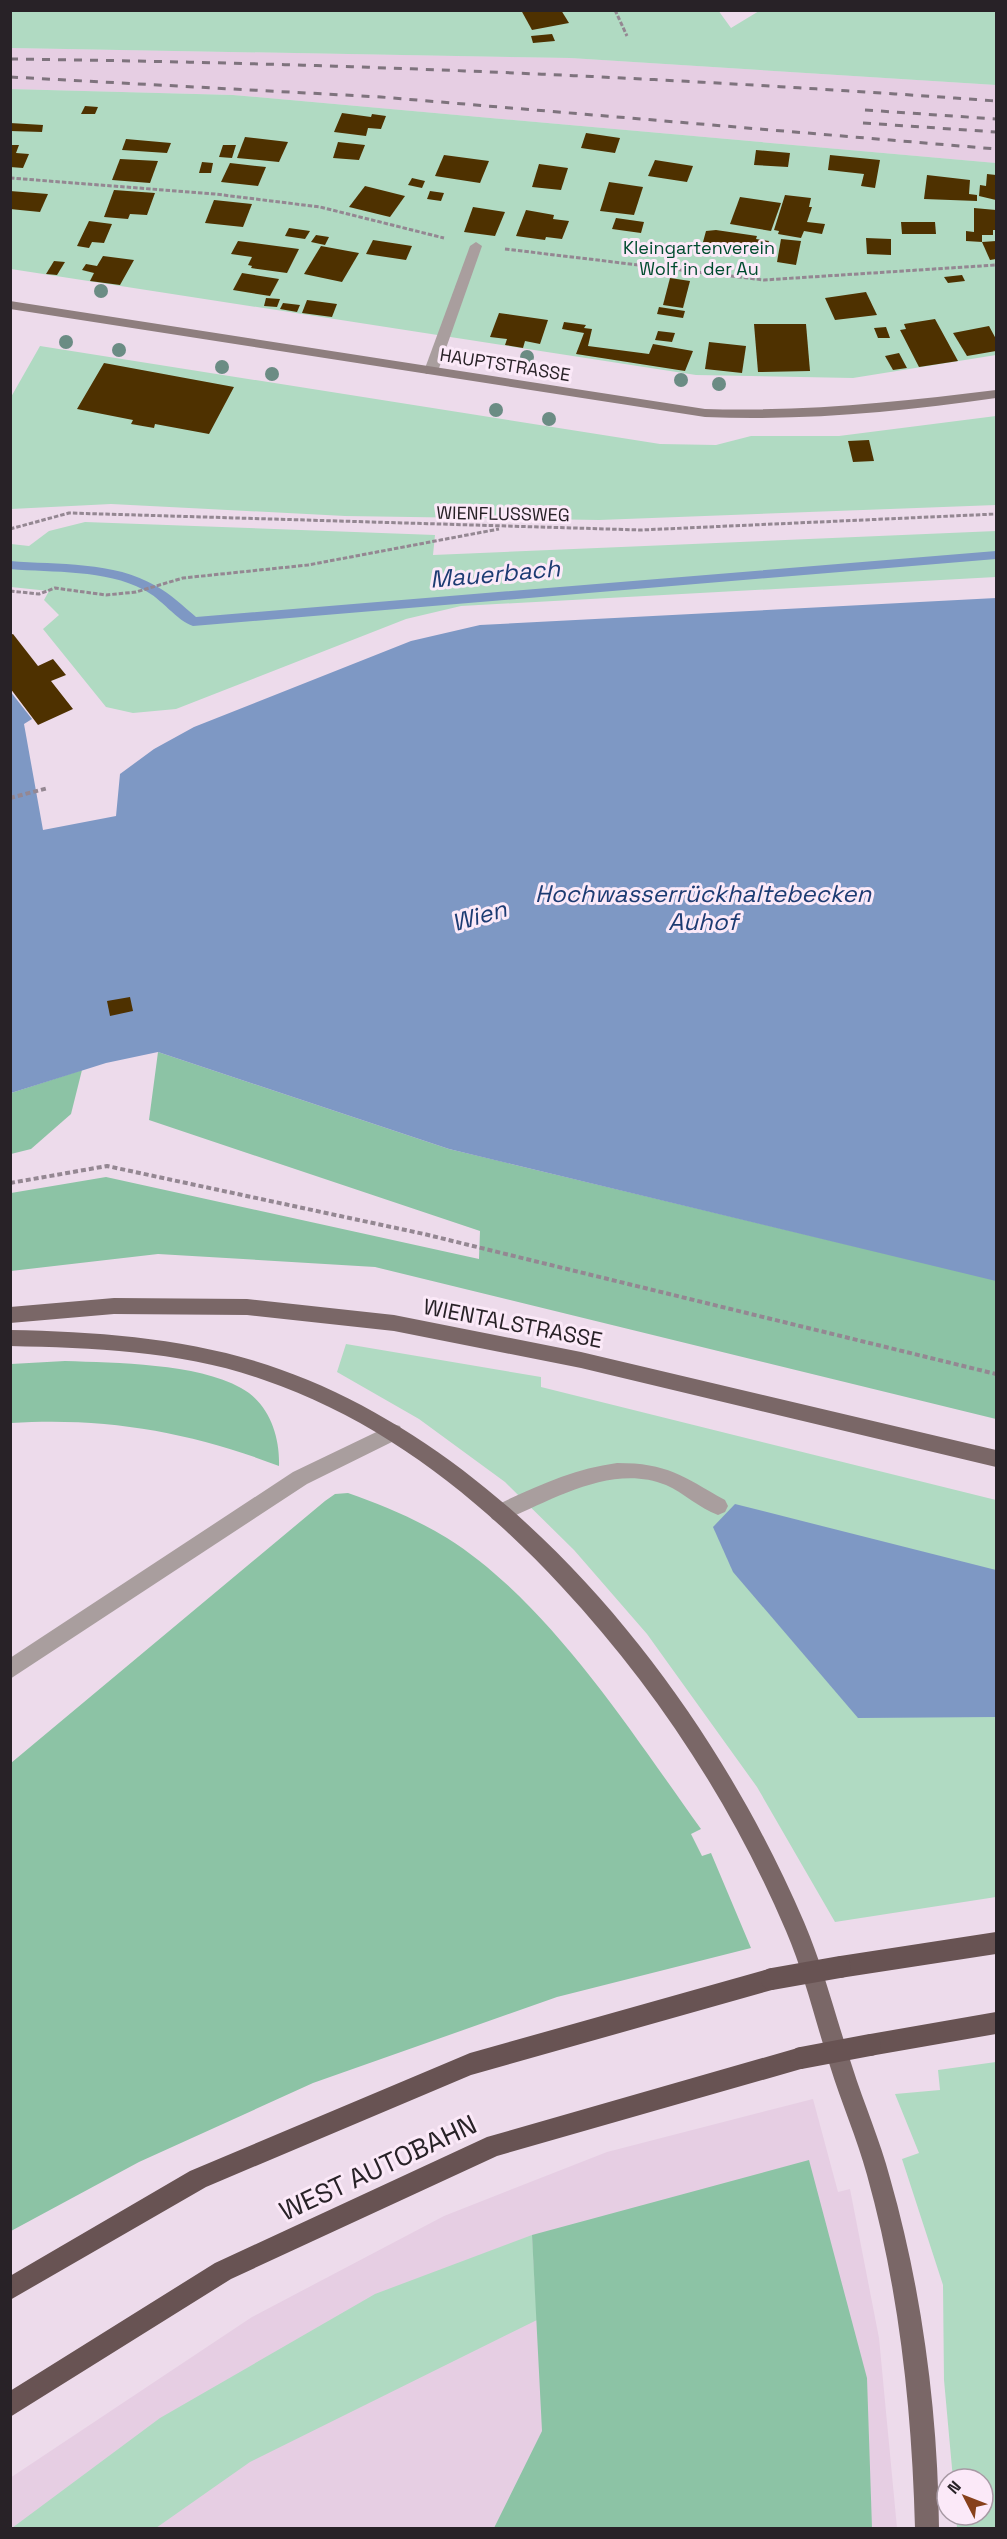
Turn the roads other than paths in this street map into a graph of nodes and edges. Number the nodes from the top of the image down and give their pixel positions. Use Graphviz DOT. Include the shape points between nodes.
graph roads {
  1 [pos="476,246"];
  2 [pos="10,305"];
  3 [pos="430,371"];
  4 [pos="996,394"];
  5 [pos="10,1316"];
  6 [pos="10,1338"];
  7 [pos="393,1432"];
  8 [pos="996,1459"];
  9 [pos="718,1506"];
  10 [pos="499,1513"];
  11 [pos="10,1670"];
  12 [pos="996,1943"];
  13 [pos="996,2023"];
  14 [pos="10,2289"];
  15 [pos="10,2405"];
  16 [pos="927,2529"];
  1 -- 3 [label="lane"];
  2 -- 3 [label="main road, HAUPTSTRASSE"];
  3 -- 4 [label="main road, HAUPTSTRASSE" via="647,406 749,415 869,410"];
  5 -- 8 [label="main road, WIENTALSTRASSE" via="114,1306 248,1307 394,1323 581,1360"];
  6 -- 7 [label="main road" via="106,1339 232,1361 295,1383"];
  7 -- 10 [label="main road" via="445,1467"];
  7 -- 11 [label="lane" via="300,1478"];
  9 -- 10 [label="lane" via="663,1475 602,1472 575,1478"];
  10 -- 16 [label="main road" via="542,1551 639,1663 747,1830 795,1928 882,2187 908,2322 926,2470"];
  12 -- 14 [label="highway, bridge" via="772,1979 471,2064 198,2179"];
  13 -- 15 [label="highway, WEST AUTOBAHN, bridge" via="801,2058 495,2145 223,2271"];
}
